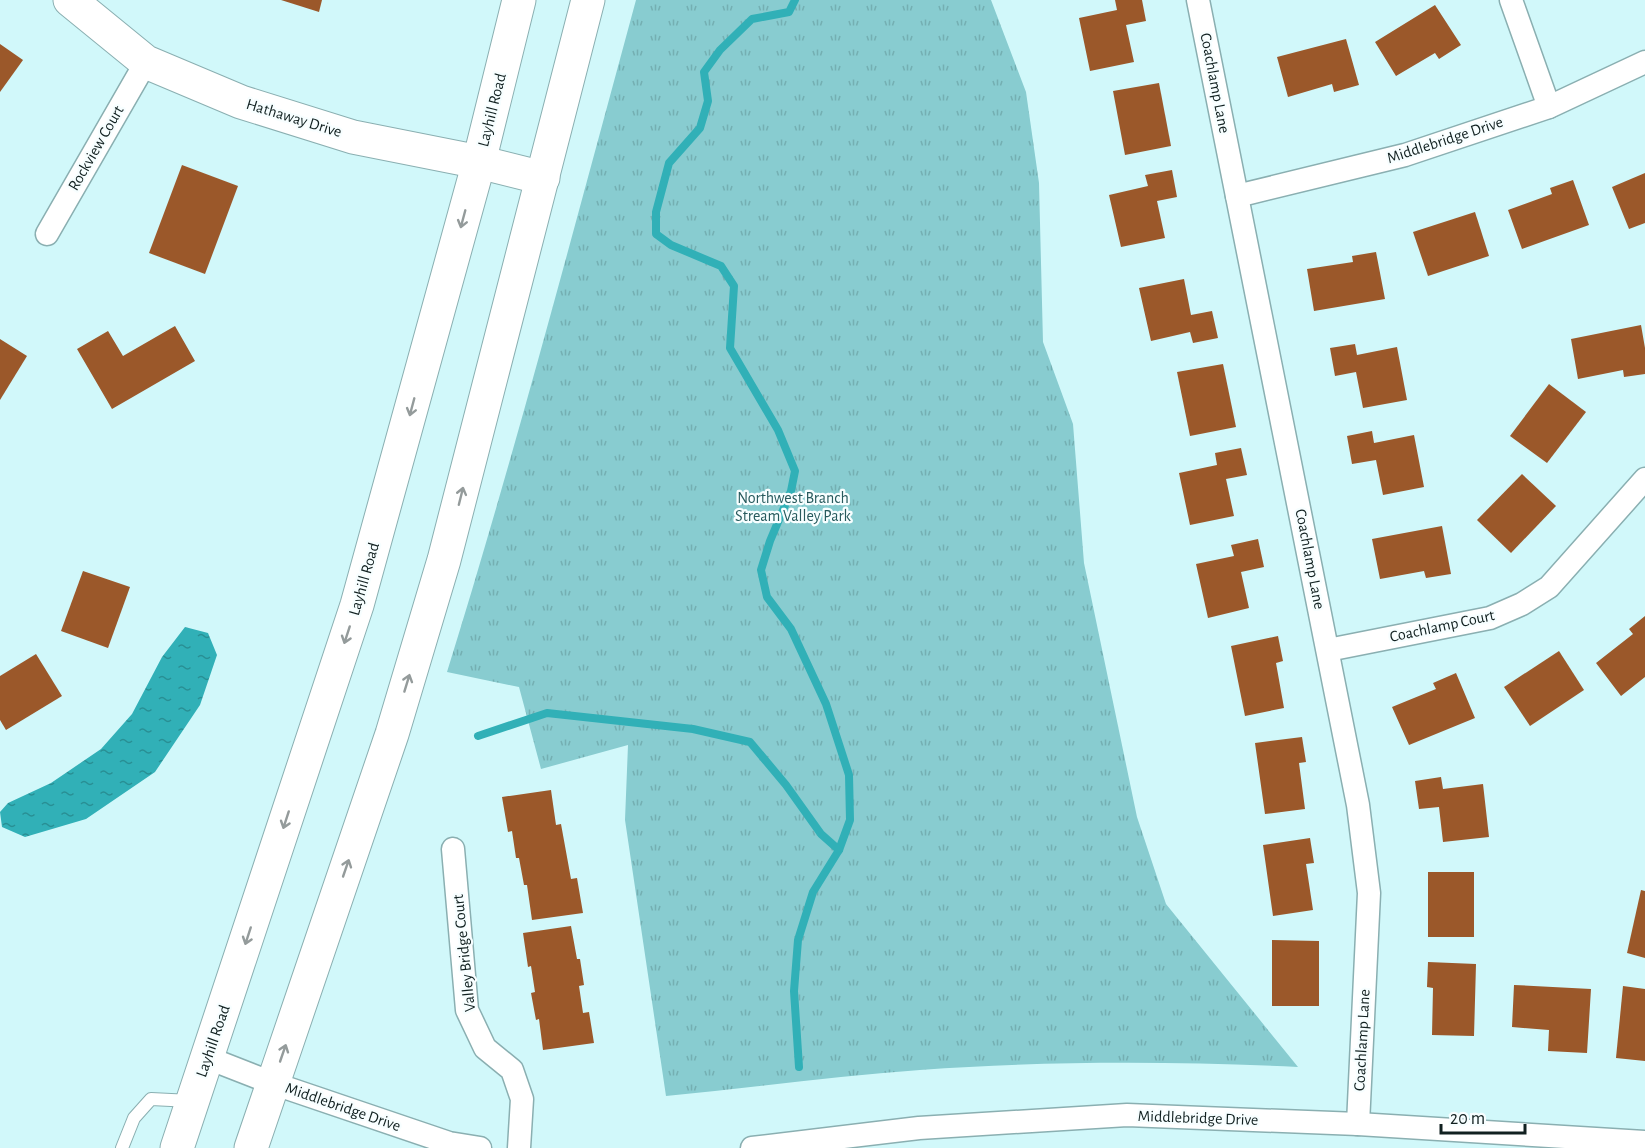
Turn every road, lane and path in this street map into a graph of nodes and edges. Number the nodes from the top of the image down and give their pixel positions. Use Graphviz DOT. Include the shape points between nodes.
graph roads {
  1 [pos="70,0"];
  2 [pos="519,0"];
  3 [pos="588,0"];
  4 [pos="1198,0"];
  5 [pos="1511,0"];
  6 [pos="146,62"];
  7 [pos="1645,62"];
  8 [pos="1549,107"];
  9 [pos="479,162"];
  10 [pos="543,178"];
  11 [pos="1237,196"];
  12 [pos="47,234"];
  13 [pos="1645,479"];
  14 [pos="1328,650"];
  15 [pos="453,849"];
  16 [pos="208,1058"];
  17 [pos="272,1083"];
  18 [pos="192,1101"];
  19 [pos="1358,1124"];
  20 [pos="1645,1142"];
  21 [pos="122,1148"];
  22 [pos="177,1148"];
  23 [pos="251,1148"];
  24 [pos="480,1148"];
  25 [pos="519,1148"];
  26 [pos="752,1148"];
  1 -- 6 [label="main road, Hathaway Drive"];
  2 -- 9 [label="main road, Layhill Road"];
  3 -- 10 [label="main road"];
  4 -- 11 [label="street, Coachlamp Lane"];
  5 -- 8 [label="street"];
  6 -- 9 [label="main road, Hathaway Drive" via="241,102 353,137"];
  6 -- 12 [label="street, Rockview Court"];
  7 -- 8 [label="street, Middlebridge Drive"];
  8 -- 11 [label="street, Middlebridge Drive" via="1405,155"];
  9 -- 10 [label="main road, Hathaway Drive"];
  9 -- 16 [label="main road, Layhill Road, one-way" via="357,605"];
  17 -- 10 [label="main road, one-way" via="392,734 438,582"];
  11 -- 14 [label="street, Coachlamp Lane"];
  13 -- 14 [label="street, Coachlamp Court" via="1549,587 1522,604 1490,618"];
  14 -- 19 [label="street, Coachlamp Lane" via="1358,805 1369,893"];
  15 -- 25 [label="street, Valley Bridge Court" via="467,1010 485,1048 512,1070 522,1099"];
  16 -- 17 [label="street, Middlebridge Drive"];
  16 -- 18 [label="main road, Layhill Road"];
  17 -- 23 [label="main road"];
  17 -- 24 [label="street, Middlebridge Drive" via="449,1143"];
  18 -- 21 [label="lane" via="151,1099 134,1118"];
  18 -- 22 [label="main road, Layhill Road"];
  19 -- 20 [label="street, Middlebridge Drive"];
  19 -- 26 [label="street, Middlebridge Drive" via="1127,1115 920,1128"];
}
